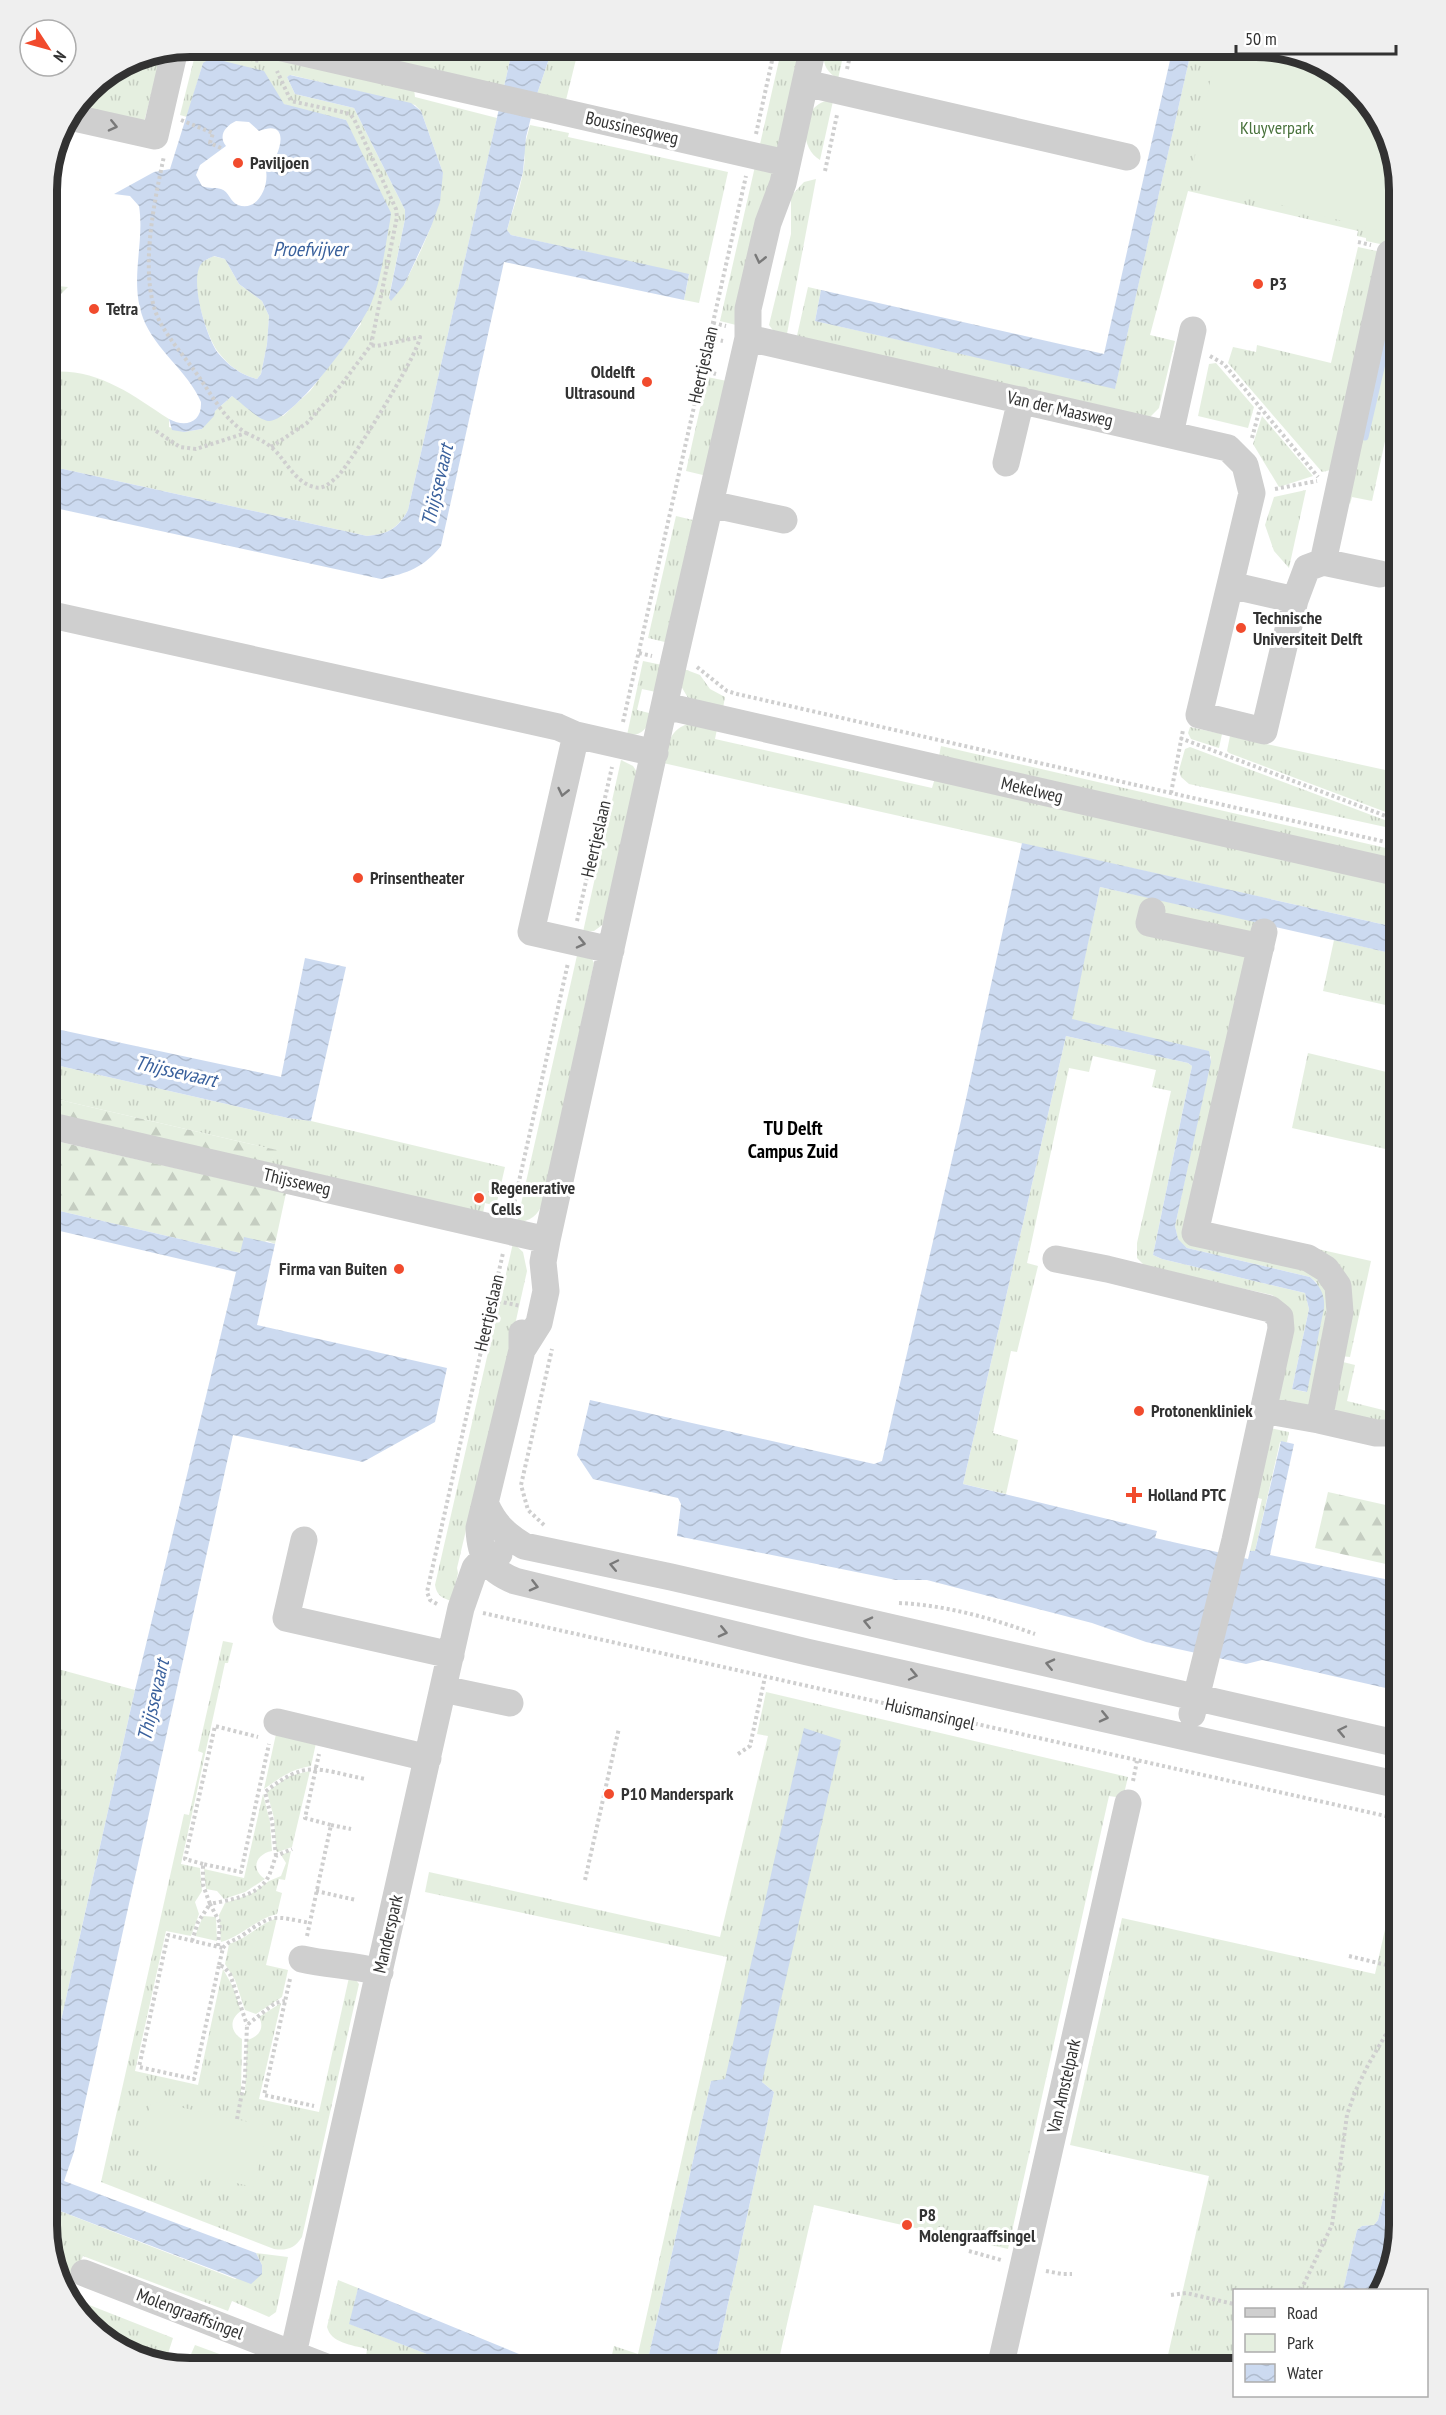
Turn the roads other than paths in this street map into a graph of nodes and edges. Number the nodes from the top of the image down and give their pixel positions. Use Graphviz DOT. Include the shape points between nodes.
graph roads {
  1 [pos="288,57"];
  2 [pos="811,57"];
  3 [pos="174,58"];
  4 [pos="805,83"];
  5 [pos="77,119"];
  6 [pos="1127,157"];
  7 [pos="785,173"];
  8 [pos="1389,258"];
  9 [pos="1193,330"];
  10 [pos="748,338"];
  11 [pos="1021,400"];
  12 [pos="1170,434"];
  13 [pos="1006,463"];
  14 [pos="710,504"];
  15 [pos="784,520"];
  16 [pos="1323,562"];
  17 [pos="1380,574"];
  18 [pos="1230,585"];
  19 [pos="1295,600"];
  20 [pos="57,616"];
  21 [pos="665,706"];
  22 [pos="576,735"];
  23 [pos="655,753"];
  24 [pos="1389,871"];
  25 [pos="1152,911"];
  26 [pos="611,950"];
  27 [pos="57,1127"];
  28 [pos="545,1251"];
  29 [pos="1056,1259"];
  30 [pos="1263,1410"];
  31 [pos="1319,1420"];
  32 [pos="1389,1433"];
  33 [pos="486,1505"];
  34 [pos="304,1540"];
  35 [pos="524,1546"];
  36 [pos="484,1558"];
  37 [pos="450,1655"];
  38 [pos="443,1689"];
  39 [pos="1196,1699"];
  40 [pos="510,1704"];
  41 [pos="269,1733"];
  42 [pos="1187,1737"];
  43 [pos="1389,1742"];
  44 [pos="428,1758"];
  45 [pos="1389,1783"];
  46 [pos="1128,1803"];
  47 [pos="302,1959"];
  48 [pos="380,1972"];
  49 [pos="84,2273"];
  50 [pos="293,2354"];
  51 [pos="303,2358"];
  52 [pos="1002,2358"];
  1 -- 7 [label="street, Boussinesqweg" via="477,93 751,155"];
  2 -- 4 [label="street, Heertjeslaan"];
  5 -- 3 [label="street, one-way" via="160,142"];
  4 -- 6 [label="street"];
  4 -- 7 [label="street, Heertjeslaan"];
  7 -- 10 [label="street, Heertjeslaan" via="768,222 748,309"];
  8 -- 16 [label="street"];
  9 -- 12 [label="street"];
  10 -- 11 [label="street, Van der Maasweg"];
  10 -- 14 [label="street, Heertjeslaan"];
  11 -- 12 [label="street, Van der Maasweg"];
  11 -- 13 [label="street"];
  12 -- 18 [label="street, Van der Maasweg" via="1228,448 1245,465 1252,493"];
  14 -- 15 [label="street"];
  14 -- 21 [label="street, Heertjeslaan"];
  16 -- 17 [label="street"];
  16 -- 19 [label="street" via="1307,568"];
  18 -- 19 [label="street"];
  18 -- 19 [label="street, Van der Maasweg" via="1199,715 1264,731"];
  20 -- 22 [label="street" via="558,727"];
  21 -- 23 [label="street, Heertjeslaan"];
  21 -- 24 [label="street, Mekelweg"];
  22 -- 23 [label="street"];
  22 -- 26 [label="street, one-way" via="531,932"];
  23 -- 26 [label="street, Heertjeslaan"];
  25 -- 31 [label="street" via="1149,923 1263,939 1195,1233 1308,1258 1326,1269 1338,1286 1340,1312"];
  26 -- 28 [label="street, Heertjeslaan"];
  27 -- 28 [label="street, Thijsseweg" via="508,1231"];
  28 -- 33 [label="street, Heertjeslaan" via="522,1318 522,1350"];
  29 -- 30 [label="street" via="1270,1309 1280,1317 1281,1329"];
  30 -- 31 [label="street"];
  30 -- 39 [label="street"];
  31 -- 32 [label="street"];
  33 -- 35 [label="street" via="494,1522"];
  33 -- 36 [label="street, Heertjeslaan" via="479,1528"];
  34 -- 37 [label="street" via="286,1618"];
  35 -- 36 [label="street"];
  39 -- 35 [label="street, one-way"];
  36 -- 37 [label="street, Manderspark" via="475,1568"];
  36 -- 42 [label="street, Huismansingel, one-way" via="496,1571 515,1581"];
  37 -- 38 [label="street, Manderspark"];
  38 -- 40 [label="street"];
  38 -- 44 [label="street, Manderspark"];
  39 -- 42 [label="street"];
  43 -- 39 [label="street, one-way"];
  41 -- 44 [label="street" via="324,1733"];
  42 -- 45 [label="street, Huismansingel"];
  44 -- 48 [label="street, Manderspark"];
  46 -- 52 [label="street, Van Amstelpark"];
  47 -- 48 [label="street"];
  48 -- 50 [label="street, Manderspark"];
  49 -- 50 [label="street, Molengraaffsingel"];
  50 -- 51 [label="street, Molengraaffsingel"];
}
